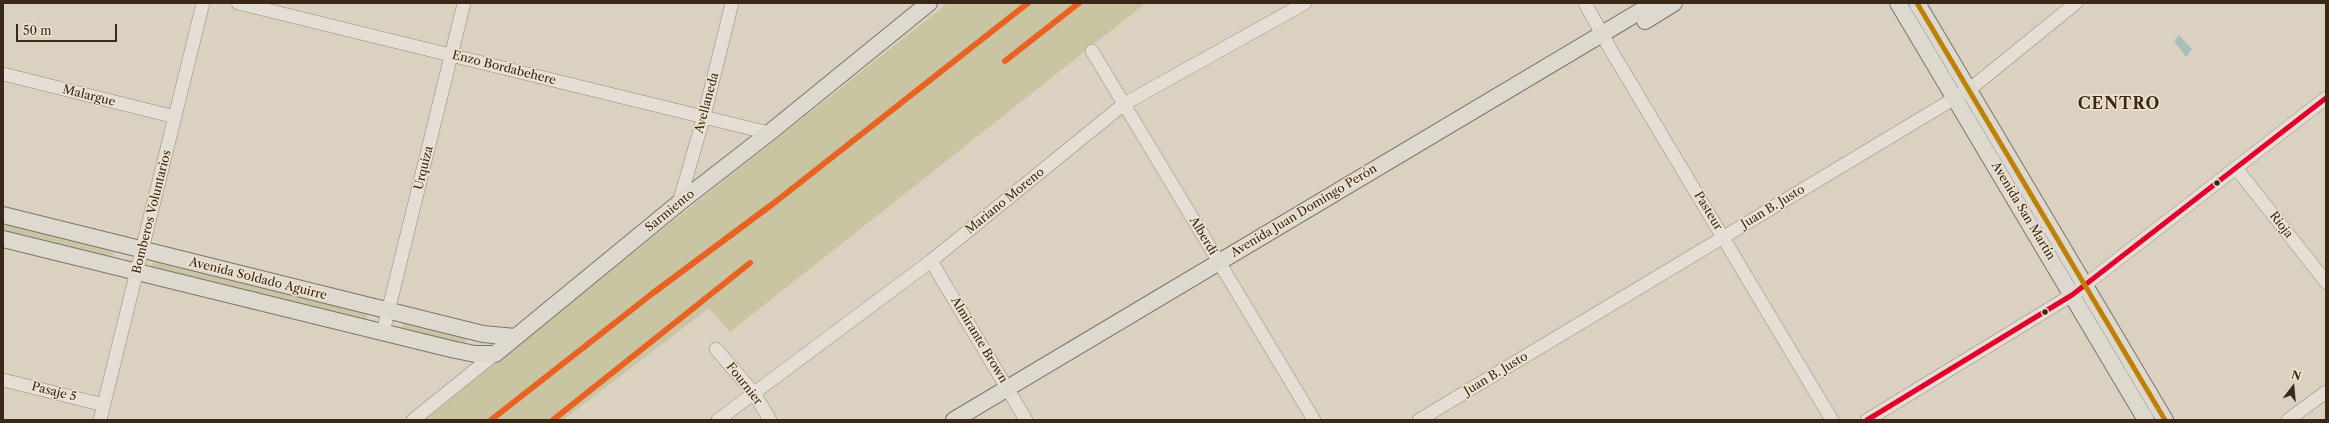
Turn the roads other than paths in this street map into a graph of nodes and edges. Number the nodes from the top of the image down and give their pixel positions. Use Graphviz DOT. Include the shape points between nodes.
graph roads {
  1 [pos="203,3"];
  2 [pos="238,3"];
  3 [pos="464,3"];
  4 [pos="732,3"];
  5 [pos="929,3"];
  6 [pos="1305,3"];
  7 [pos="1585,3"];
  8 [pos="1654,3"];
  9 [pos="1674,3"];
  10 [pos="1898,3"];
  11 [pos="1917,3"];
  12 [pos="2076,3"];
  13 [pos="1604,39"];
  14 [pos="1092,51"];
  15 [pos="451,55"];
  16 [pos="3,74"];
  17 [pos="1970,89"];
  18 [pos="1956,98"];
  19 [pos="2326,98"];
  20 [pos="1124,104"];
  21 [pos="704,116"];
  22 [pos="175,117"];
  23 [pos="769,133"];
  24 [pos="2236,168"];
  25 [pos="679,203"];
  26 [pos="3,215"];
  27 [pos="1723,236"];
  28 [pos="3,239"];
  29 [pos="142,250"];
  30 [pos="931,261"];
  31 [pos="1222,267"];
  32 [pos="137,272"];
  33 [pos="2326,282"];
  34 [pos="2085,285"];
  35 [pos="2072,295"];
  36 [pos="388,311"];
  37 [pos="383,332"];
  38 [pos="515,337"];
  39 [pos="716,349"];
  40 [pos="495,354"];
  41 [pos="3,380"];
  42 [pos="2326,392"];
  43 [pos="754,393"];
  44 [pos="1010,393"];
  45 [pos="104,405"];
  46 [pos="100,420"];
  47 [pos="413,420"];
  48 [pos="718,420"];
  49 [pos="770,420"];
  50 [pos="954,420"];
  51 [pos="975,420"];
  52 [pos="1026,420"];
  53 [pos="1314,420"];
  54 [pos="1419,420"];
  55 [pos="1832,420"];
  56 [pos="1867,420"];
  57 [pos="2146,420"];
  58 [pos="2165,420"];
  59 [pos="2288,420"];
  1 -- 22 [label="street, Bomberos Voluntarios"];
  2 -- 15 [label="street, Enzo Bordabehere"];
  3 -- 15 [label="street, Urquiza"];
  4 -- 21 [label="street, Avellaneda"];
  5 -- 23 [label="main road, Sarmiento"];
  6 -- 20 [label="street, Mariano Moreno"];
  7 -- 13 [label="street, Pasteur"];
  8 -- 13 [label="main road, Avenida Juan Domingo Perón"];
  9 -- 13 [label="main road, Avenida Juan Domingo Perón"];
  10 -- 18 [label="main road, Avenida San Martín"];
  11 -- 17 [label="main road, Avenida San Martín"];
  12 -- 17 [label="street, Juan B. Justo"];
  13 -- 27 [label="street, Pasteur"];
  13 -- 31 [label="main road, Avenida Juan Domingo Perón"];
  14 -- 20 [label="street, Alberdi"];
  15 -- 21 [label="street, Enzo Bordabehere"];
  15 -- 36 [label="street, Urquiza"];
  16 -- 22 [label="street, Malargue"];
  17 -- 18 [label="street, Juan B. Justo"];
  17 -- 34 [label="main road, Avenida San Martín"];
  18 -- 27 [label="street, Juan B. Justo"];
  18 -- 35 [label="main road, Avenida San Martín"];
  19 -- 24 [label="street"];
  20 -- 30 [label="street, Mariano Moreno"];
  20 -- 31 [label="street, Alberdi"];
  21 -- 23 [label="street, Enzo Bordabehere"];
  21 -- 25 [label="street, Avellaneda"];
  22 -- 29 [label="street, Bomberos Voluntarios"];
  23 -- 25 [label="main road, Sarmiento"];
  24 -- 33 [label="street, Rioja"];
  24 -- 34 [label="street"];
  25 -- 38 [label="main road, Sarmiento"];
  26 -- 29 [label="main road, Avenida Soldado Aguirre"];
  27 -- 54 [label="street, Juan B. Justo"];
  27 -- 55 [label="street, Pasteur"];
  28 -- 32 [label="main road, Avenida Soldado Aguirre"];
  29 -- 32 [label="street, Bomberos Voluntarios"];
  29 -- 36 [label="main road, Avenida Soldado Aguirre"];
  30 -- 43 [label="street, Mariano Moreno"];
  30 -- 44 [label="street, Almirante Brown"];
  31 -- 44 [label="main road, Avenida Juan Domingo Perón"];
  31 -- 53 [label="street, Alberdi"];
  32 -- 37 [label="main road, Avenida Soldado Aguirre"];
  32 -- 45 [label="street, Bomberos Voluntarios"];
  34 -- 35 [label="street"];
  34 -- 58 [label="main road, Avenida San Martín"];
  35 -- 56 [label="street"];
  35 -- 57 [label="main road, Avenida San Martín"];
  36 -- 37 [label="street, Urquiza"];
  36 -- 38 [label="main road, Avenida Soldado Aguirre" via="483,334"];
  37 -- 40 [label="main road, Avenida Soldado Aguirre" via="475,354"];
  38 -- 40 [label="main road, Sarmiento"];
  39 -- 43 [label="street, Fournier"];
  40 -- 47 [label="street, Sarmiento"];
  41 -- 45 [label="street, Pasaje 5"];
  42 -- 59 [label="street"];
  43 -- 48 [label="street, Mariano Moreno"];
  43 -- 49 [label="street, Fournier"];
  44 -- 50 [label="main road, Avenida Juan Domingo Perón"];
  44 -- 51 [label="main road, Avenida Juan Domingo Perón"];
  44 -- 52 [label="street, Almirante Brown"];
  45 -- 46 [label="street, Bomberos Voluntarios"];
}
